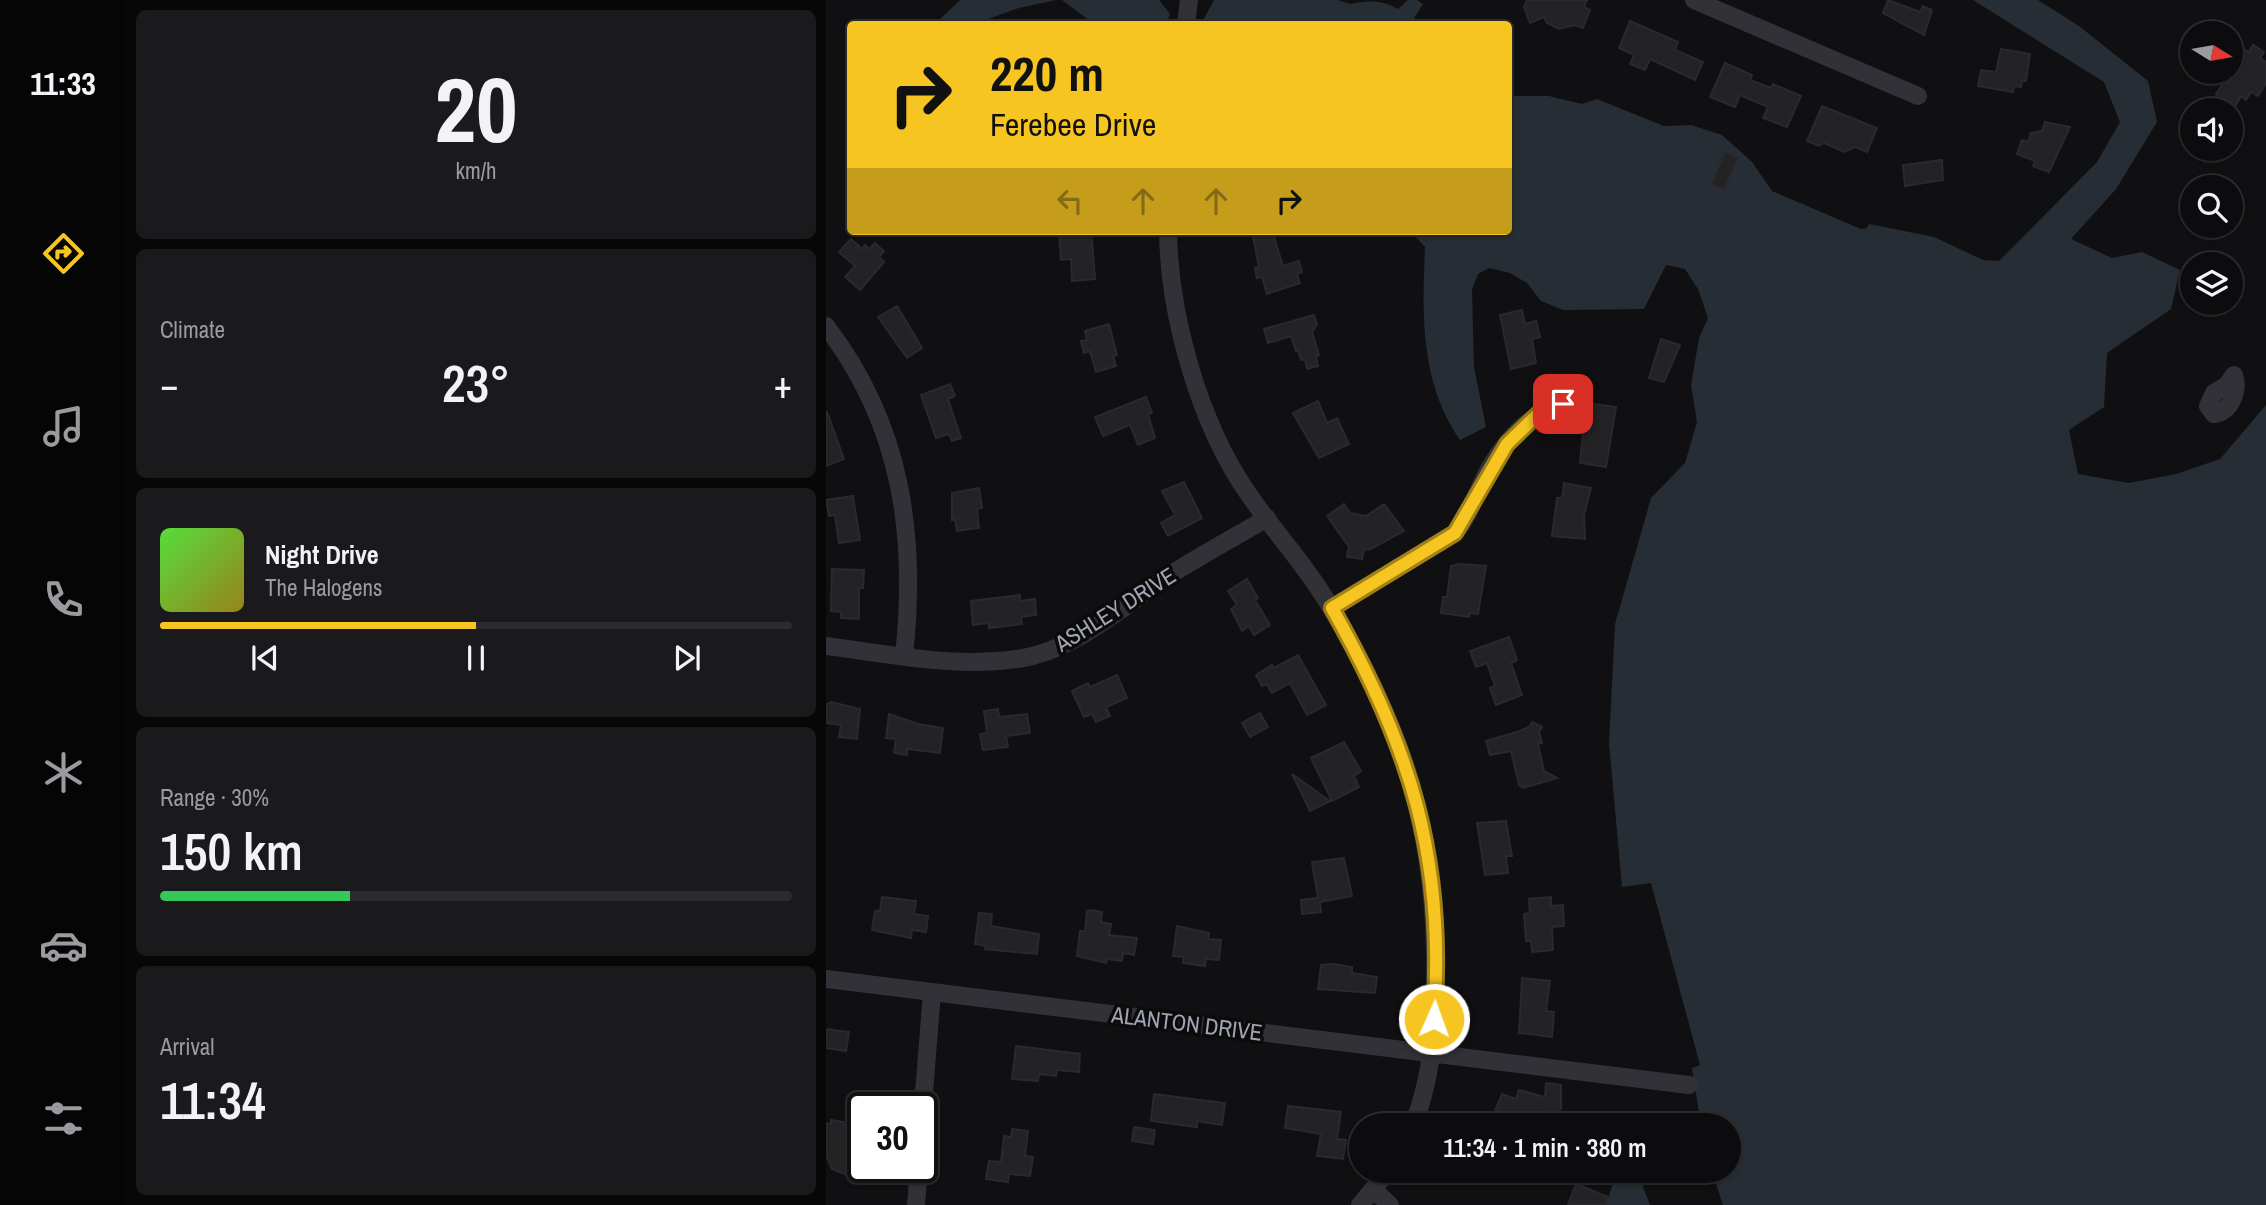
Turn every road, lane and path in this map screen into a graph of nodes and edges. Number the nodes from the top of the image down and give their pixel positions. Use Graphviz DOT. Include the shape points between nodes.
graph roads {
  1 [pos="1189,0"];
  2 [pos="1694,0"];
  3 [pos="1186,21"];
  4 [pos="1918,96"];
  5 [pos="1168,235"];
  6 [pos="826,326"];
  7 [pos="1575,403"];
  8 [pos="1267,518"];
  9 [pos="1332,608"];
  10 [pos="826,646"];
  11 [pos="904,656"];
  12 [pos="826,979"];
  13 [pos="932,992"];
  14 [pos="1431,1054"];
  15 [pos="1689,1085"];
  16 [pos="924,1092"];
  17 [pos="1416,1113"];
  18 [pos="918,1183"];
  19 [pos="1379,1183"];
  20 [pos="1374,1190"];
  21 [pos="916,1205"];
  22 [pos="1360,1205"];
  23 [pos="1390,1205"];
  1 -- 3 [label="street"];
  2 -- 4 [label="street"];
  5 -- 8 [label="street" via="1179,324 1201,395 1234,470"];
  6 -- 11 [label="street" via="871,401 904,501 910,579"];
  7 -- 9 [label="street" via="1551,407 1525,423 1492,466 1455,533"];
  8 -- 9 [label="street"];
  8 -- 11 [label="street, ASHLEY DRIVE" via="1048,651 984,662"];
  9 -- 14 [label="street" via="1386,713 1424,826 1435,936"];
  10 -- 11 [label="street, ASHLEY DRIVE"];
  12 -- 13 [label="street, ALANTON DRIVE"];
  13 -- 14 [label="street, ALANTON DRIVE"];
  13 -- 16 [label="street"];
  14 -- 15 [label="street, ALANTON DRIVE"];
  14 -- 17 [label="street"];
  18 -- 21 [label="street"];
  19 -- 20 [label="street"];
  20 -- 22 [label="street"];
  20 -- 23 [label="street"];
}
